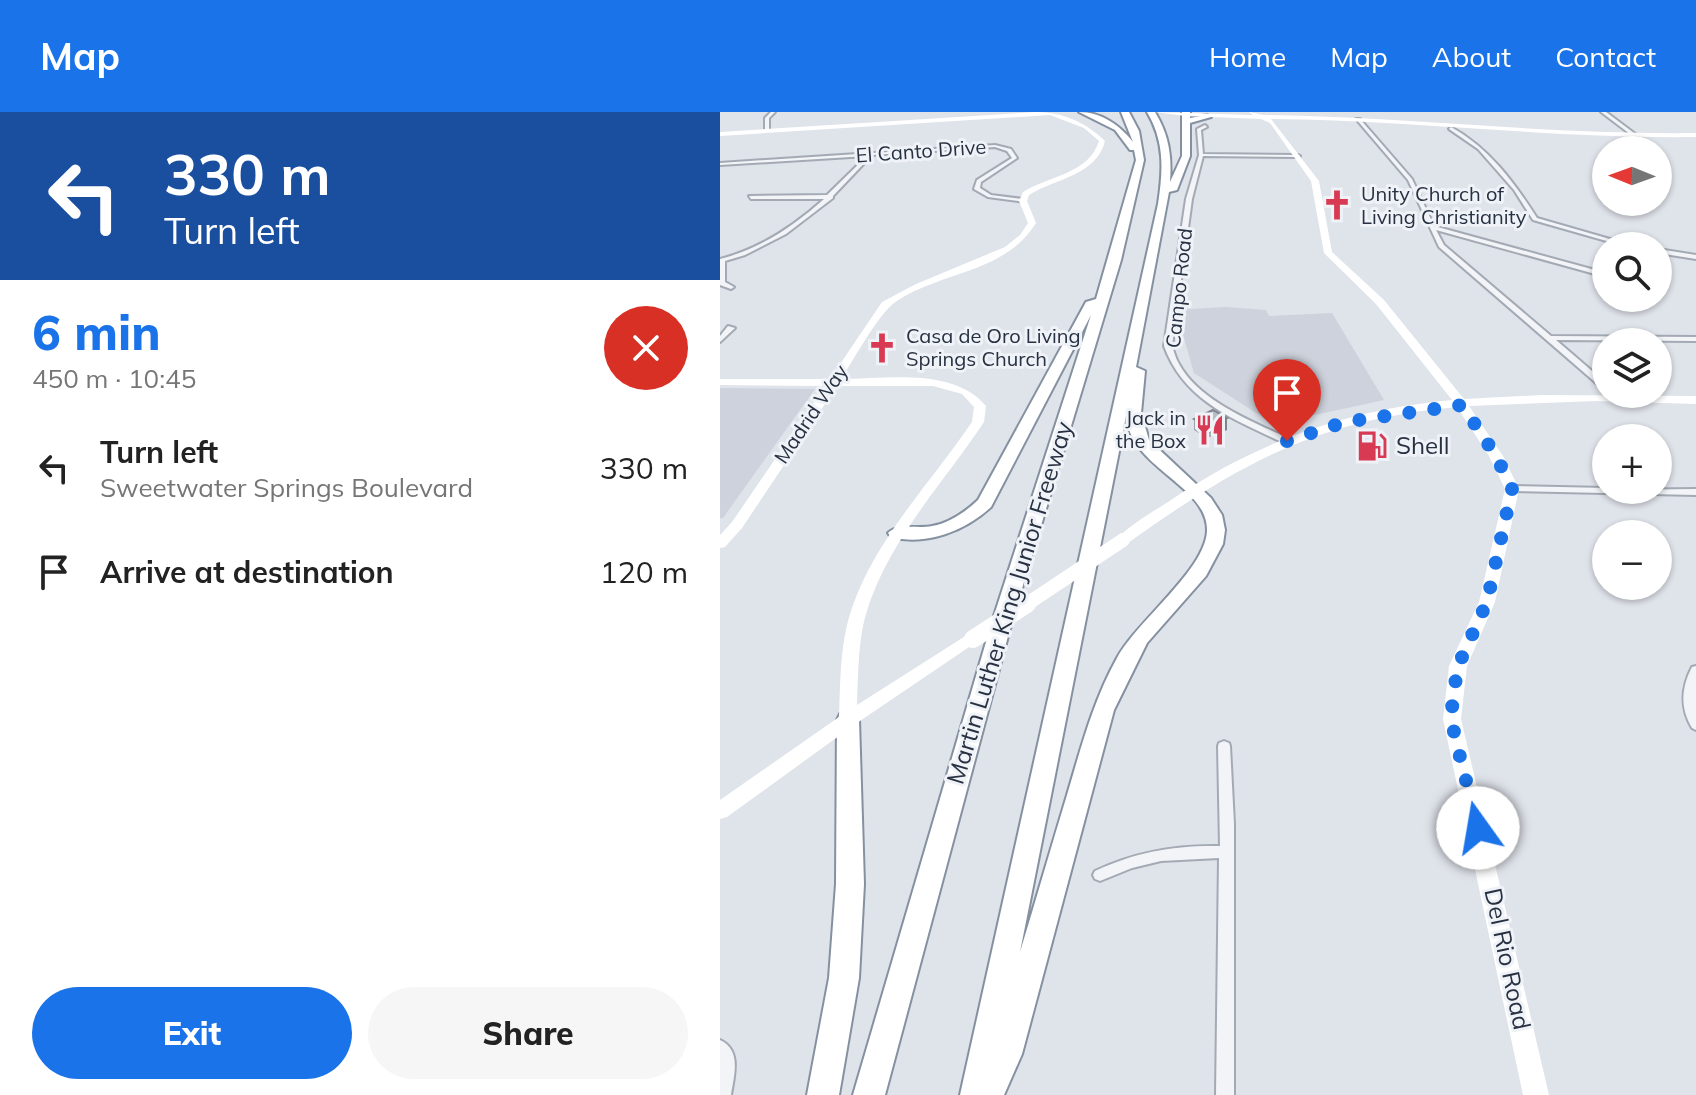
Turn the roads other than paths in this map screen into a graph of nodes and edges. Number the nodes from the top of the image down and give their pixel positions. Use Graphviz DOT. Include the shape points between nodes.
graph roads {
  1 [pos="773,112"];
  2 [pos="1049,112"];
  3 [pos="1083,112"];
  4 [pos="1125,112"];
  5 [pos="1151,112"];
  6 [pos="1158,112"];
  7 [pos="1252,112"];
  8 [pos="1603,112"];
  9 [pos="1167,113"];
  10 [pos="1186,114"];
  11 [pos="1269,119"];
  12 [pos="1358,120"];
  13 [pos="1206,122"];
  14 [pos="1451,128"];
  15 [pos="767,130"];
  16 [pos="720,134"];
  17 [pos="1696,135"];
  18 [pos="1636,136"];
  19 [pos="870,155"];
  20 [pos="1201,155"];
  21 [pos="1298,156"];
  22 [pos="1140,160"];
  23 [pos="720,164"];
  24 [pos="751,197"];
  25 [pos="831,197"];
  26 [pos="1023,201"];
  27 [pos="1163,204"];
  28 [pos="1432,227"];
  29 [pos="1592,234"];
  30 [pos="1672,253"];
  31 [pos="1696,257"];
  32 [pos="1115,260"];
  33 [pos="721,261"];
  34 [pos="1592,271"];
  35 [pos="1148,277"];
  36 [pos="731,287"];
  37 [pos="731,328"];
  38 [pos="1549,338"];
  39 [pos="1696,339"];
  40 [pos="720,340"];
  41 [pos="1592,375"];
  42 [pos="720,382"];
  43 [pos="831,382"];
  44 [pos="1592,398"];
  45 [pos="1672,399"];
  46 [pos="1696,400"];
  47 [pos="1462,405"];
  48 [pos="1287,441"];
  49 [pos="1512,489"];
  50 [pos="1193,490"];
  51 [pos="1696,492"];
  52 [pos="897,533"];
  53 [pos="720,544"];
  54 [pos="1696,670"];
  55 [pos="848,720"];
  56 [pos="1696,725"];
  57 [pos="1224,746"];
  58 [pos="720,811"];
  59 [pos="1226,852"];
  60 [pos="1100,875"];
  61 [pos="724,1056"];
  62 [pos="722,1095"];
  63 [pos="823,1095"];
  64 [pos="869,1095"];
  65 [pos="976,1095"];
  66 [pos="988,1095"];
  67 [pos="1225,1095"];
  68 [pos="1536,1095"];
  1 -- 15 [label="street"];
  2 -- 15 [label="street"];
  2 -- 26 [label="street" via="1095,132 1101,148 1080,167 1032,189"];
  3 -- 22 [label="highway" via="1118,128"];
  4 -- 22 [label="highway, Martin Luther King Junior Freeway"];
  5 -- 27 [label="highway, Martin Luther King Junior Freeway" via="1168,154"];
  6 -- 9 [label="street"];
  7 -- 11 [label="street"];
  8 -- 18 [label="street"];
  9 -- 10 [label="street"];
  10 -- 11 [label="street"];
  10 -- 13 [label="highway"];
  10 -- 27 [label="highway" via="1185,162"];
  11 -- 12 [label="street"];
  11 -- 13 [label="street"];
  11 -- 21 [label="street"];
  12 -- 14 [label="street"];
  12 -- 28 [label="street" via="1410,180"];
  13 -- 20 [label="street, Campo Road" via="1199,129"];
  14 -- 18 [label="street"];
  14 -- 29 [label="street" via="1480,148 1533,217"];
  15 -- 16 [label="street"];
  17 -- 18 [label="street"];
  19 -- 23 [label="street, El Canto Drive"];
  19 -- 25 [label="street"];
  19 -- 26 [label="street, El Canto Drive" via="970,145 1003,148 1014,153 1014,160 976,187 990,196"];
  20 -- 21 [label="street"];
  20 -- 48 [label="street, Campo Road" via="1188,202 1170,355 1183,378 1203,395"];
  21 -- 47 [label="street" via="1316,184 1328,253 1380,302"];
  22 -- 32 [label="highway, Martin Luther King Junior Freeway"];
  24 -- 25 [label="street"];
  25 -- 33 [label="street" via="755,251"];
  26 -- 43 [label="street, Madrid Way" via="1032,220 1025,234 979,265 891,299"];
  27 -- 35 [label="highway, Martin Luther King Junior Freeway"];
  28 -- 34 [label="street"];
  28 -- 38 [label="street" via="1442,248"];
  30 -- 31 [label="street"];
  32 -- 52 [label="highway" via="985,503 948,529"];
  32 -- 64 [label="highway, Martin Luther King Junior Freeway" via="1001,625"];
  33 -- 36 [label="street" via="722,283"];
  35 -- 50 [label="highway" via="1135,426 1150,454"];
  35 -- 65 [label="highway, Martin Luther King Junior Freeway"];
  37 -- 40 [label="street"];
  38 -- 39 [label="street"];
  38 -- 41 [label="street"];
  42 -- 43 [label="street"];
  43 -- 52 [label="street" via="943,385 966,392 980,406 975,427"];
  43 -- 53 [label="street, Madrid Way"];
  44 -- 47 [label="street"];
  45 -- 46 [label="street"];
  47 -- 48 [label="street" via="1345,422"];
  47 -- 49 [label="street"];
  48 -- 50 [label="street"];
  49 -- 51 [label="street"];
  49 -- 68 [label="street, Del Rio Road" via="1487,602 1458,666 1452,719"];
  50 -- 55 [label="street, bridge"];
  50 -- 66 [label="highway" via="1214,518 1211,548 1187,589 1140,640 1103,710 1006,1054"];
  52 -- 55 [label="street" via="876,567 856,623"];
  54 -- 56 [label="street" via="1689,689"];
  55 -- 58 [label="street"];
  55 -- 63 [label="highway" via="844,978"];
  57 -- 59 [label="street"];
  59 -- 60 [label="street" via="1178,851 1131,859"];
  59 -- 67 [label="street"];
  61 -- 62 [label="street"];
}
